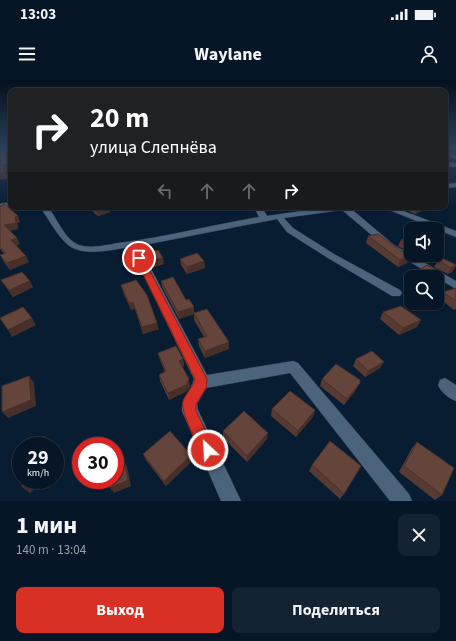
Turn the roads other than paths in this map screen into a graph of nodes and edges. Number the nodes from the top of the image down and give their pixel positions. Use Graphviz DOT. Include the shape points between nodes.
graph roads {
  1 [pos="46,210"];
  2 [pos="260,210"];
  3 [pos="323,210"];
  4 [pos="348,210"];
  5 [pos="394,210"];
  6 [pos="278,216"];
  7 [pos="264,218"];
  8 [pos="456,234"];
  9 [pos="132,244"];
  10 [pos="456,286"];
  11 [pos="396,293"];
  12 [pos="200,383"];
  13 [pos="231,501"];
  14 [pos="402,501"];
  1 -- 9 [label="street" via="69,242 77,248"];
  2 -- 7 [label="street"];
  3 -- 6 [label="street"];
  4 -- 10 [label="street" via="391,247"];
  5 -- 8 [label="street"];
  6 -- 7 [label="street"];
  6 -- 11 [label="street" via="296,234"];
  7 -- 9 [label="street"];
  9 -- 12 [label="street" via="201,379"];
  12 -- 13 [label="street" via="200,388 189,403 190,411"];
  12 -- 14 [label="street" via="293,367"];
}
